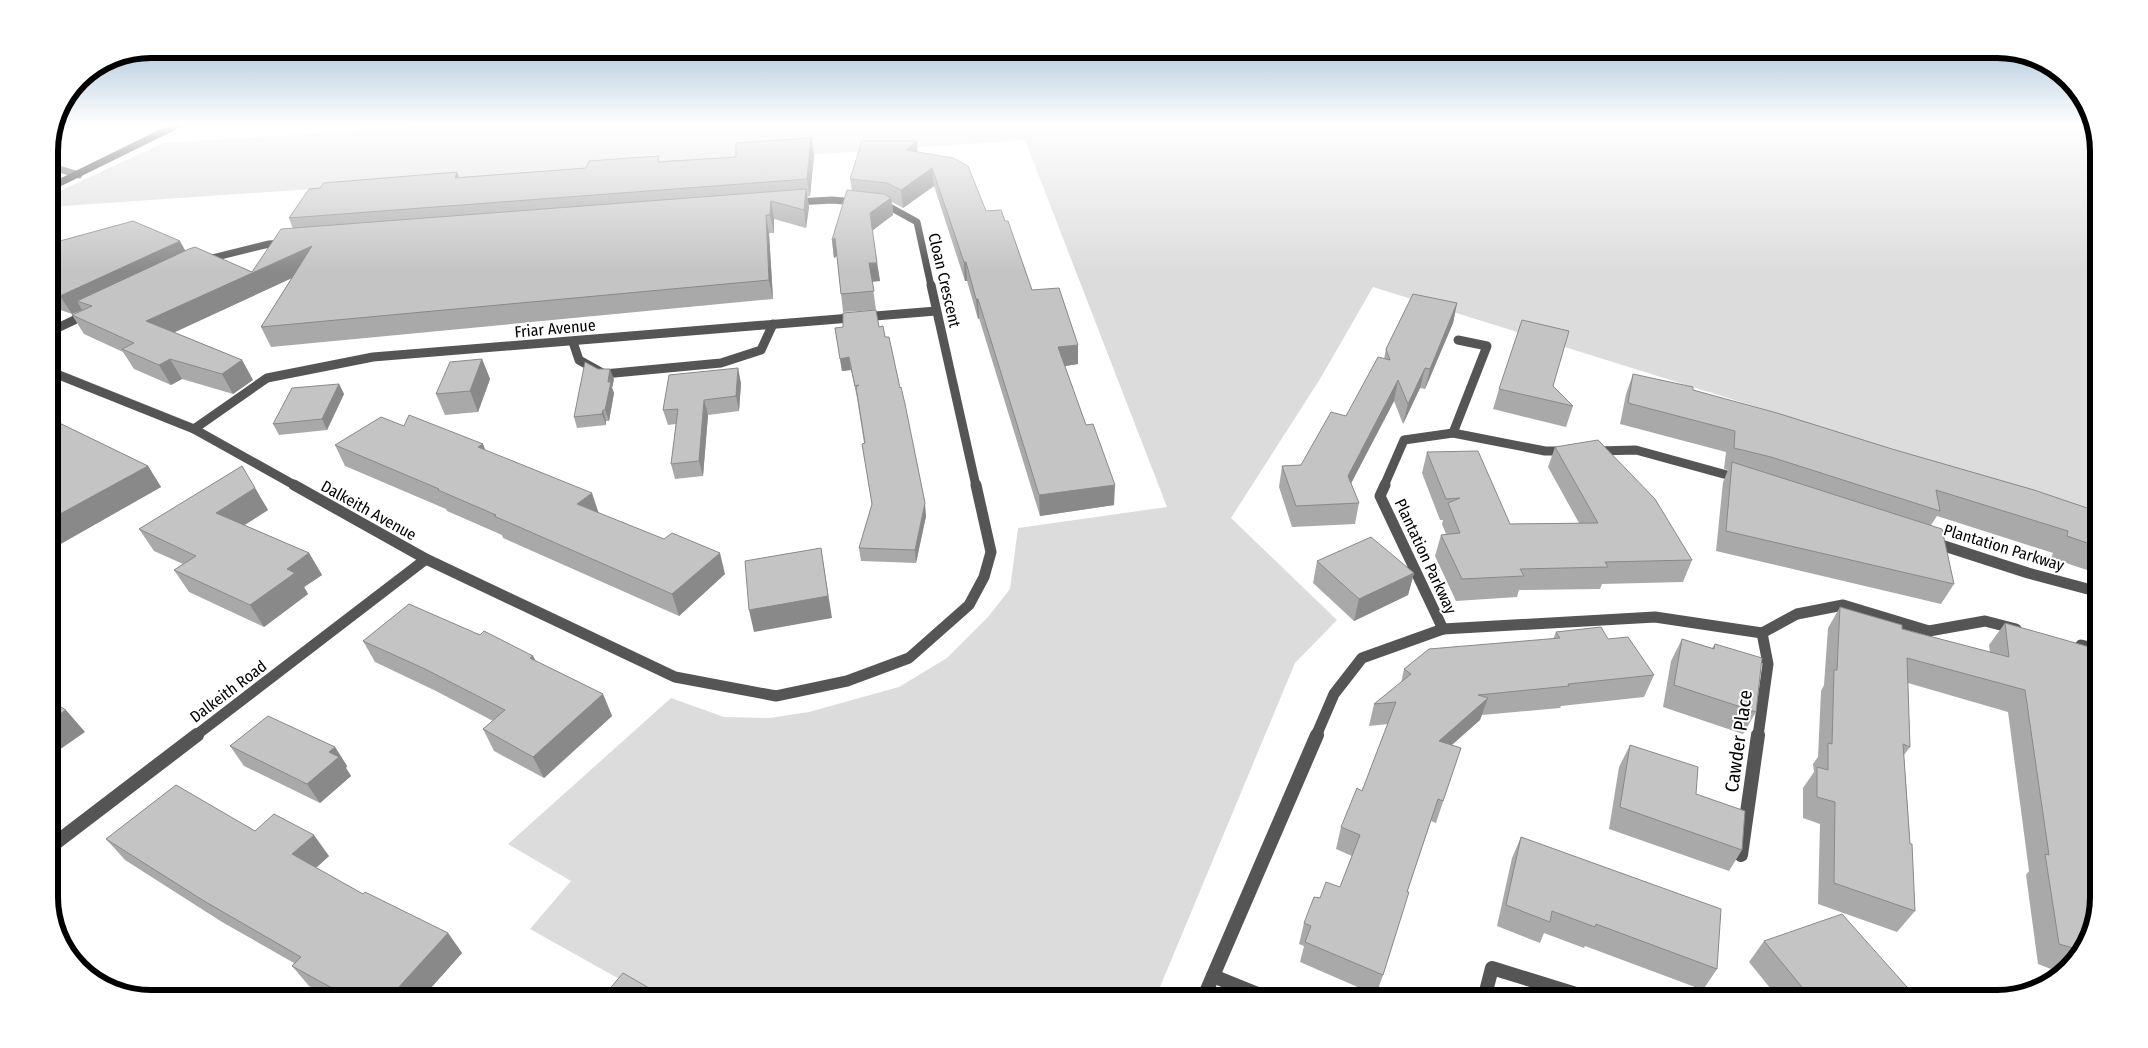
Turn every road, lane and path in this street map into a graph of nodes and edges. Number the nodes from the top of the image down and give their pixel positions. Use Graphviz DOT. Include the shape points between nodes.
graph roads {
  1 [pos="79,175"];
  2 [pos="58,184"];
  3 [pos="783,203"];
  4 [pos="289,242"];
  5 [pos="197,262"];
  6 [pos="92,311"];
  7 [pos="936,311"];
  8 [pos="773,324"];
  9 [pos="58,328"];
  10 [pos="1458,340"];
  11 [pos="573,342"];
  12 [pos="58,375"];
  13 [pos="194,429"];
  14 [pos="1453,433"];
  15 [pos="1749,482"];
  16 [pos="1924,539"];
  17 [pos="426,559"];
  18 [pos="2090,590"];
  19 [pos="1443,629"];
  20 [pos="2023,631"];
  21 [pos="1762,633"];
  22 [pos="2071,642"];
  23 [pos="2090,647"];
  24 [pos="675,677"];
  25 [pos="58,841"];
  26 [pos="1741,855"];
  27 [pos="1214,976"];
  28 [pos="1208,990"];
  29 [pos="1248,990"];
  30 [pos="1486,990"];
  31 [pos="1563,990"];
  1 -- 2 [label="street"];
  3 -- 7 [label="street, Cloan Crescent" via="832,200 888,206 917,222"];
  4 -- 5 [label="street"];
  6 -- 9 [label="street"];
  7 -- 8 [label="street, Friar Avenue"];
  7 -- 24 [label="street, Cloan Crescent" via="991,552 984,577 969,606 909,658 846,681 776,696"];
  8 -- 11 [label="street, Friar Avenue"];
  8 -- 11 [label="street" via="761,350 722,363 604,374 579,360"];
  10 -- 14 [label="street" via="1487,346"];
  11 -- 13 [label="street, Friar Avenue" via="373,357 267,378"];
  12 -- 13 [label="street, Dalkeith Avenue"];
  13 -- 17 [label="street, Dalkeith Avenue"];
  14 -- 15 [label="street, Plantation Parkway" via="1545,451 1636,450"];
  14 -- 19 [label="street, Plantation Parkway" via="1404,440 1380,496"];
  16 -- 18 [label="street, Plantation Parkway"];
  17 -- 24 [label="street, Dalkeith Avenue"];
  17 -- 25 [label="street, Dalkeith Road"];
  19 -- 21 [label="street, Plantation Parkway" via="1656,617"];
  19 -- 27 [label="street, Plantation Parkway" via="1362,658 1334,694"];
  20 -- 21 [label="street" via="1985,621 1929,631 1843,605 1797,614"];
  21 -- 26 [label="street, Cawder Place" via="1768,664"];
  22 -- 23 [label="street"];
  27 -- 28 [label="street, Plantation Parkway"];
  27 -- 29 [label="street"];
  30 -- 31 [label="street" via="1492,968"];
}
